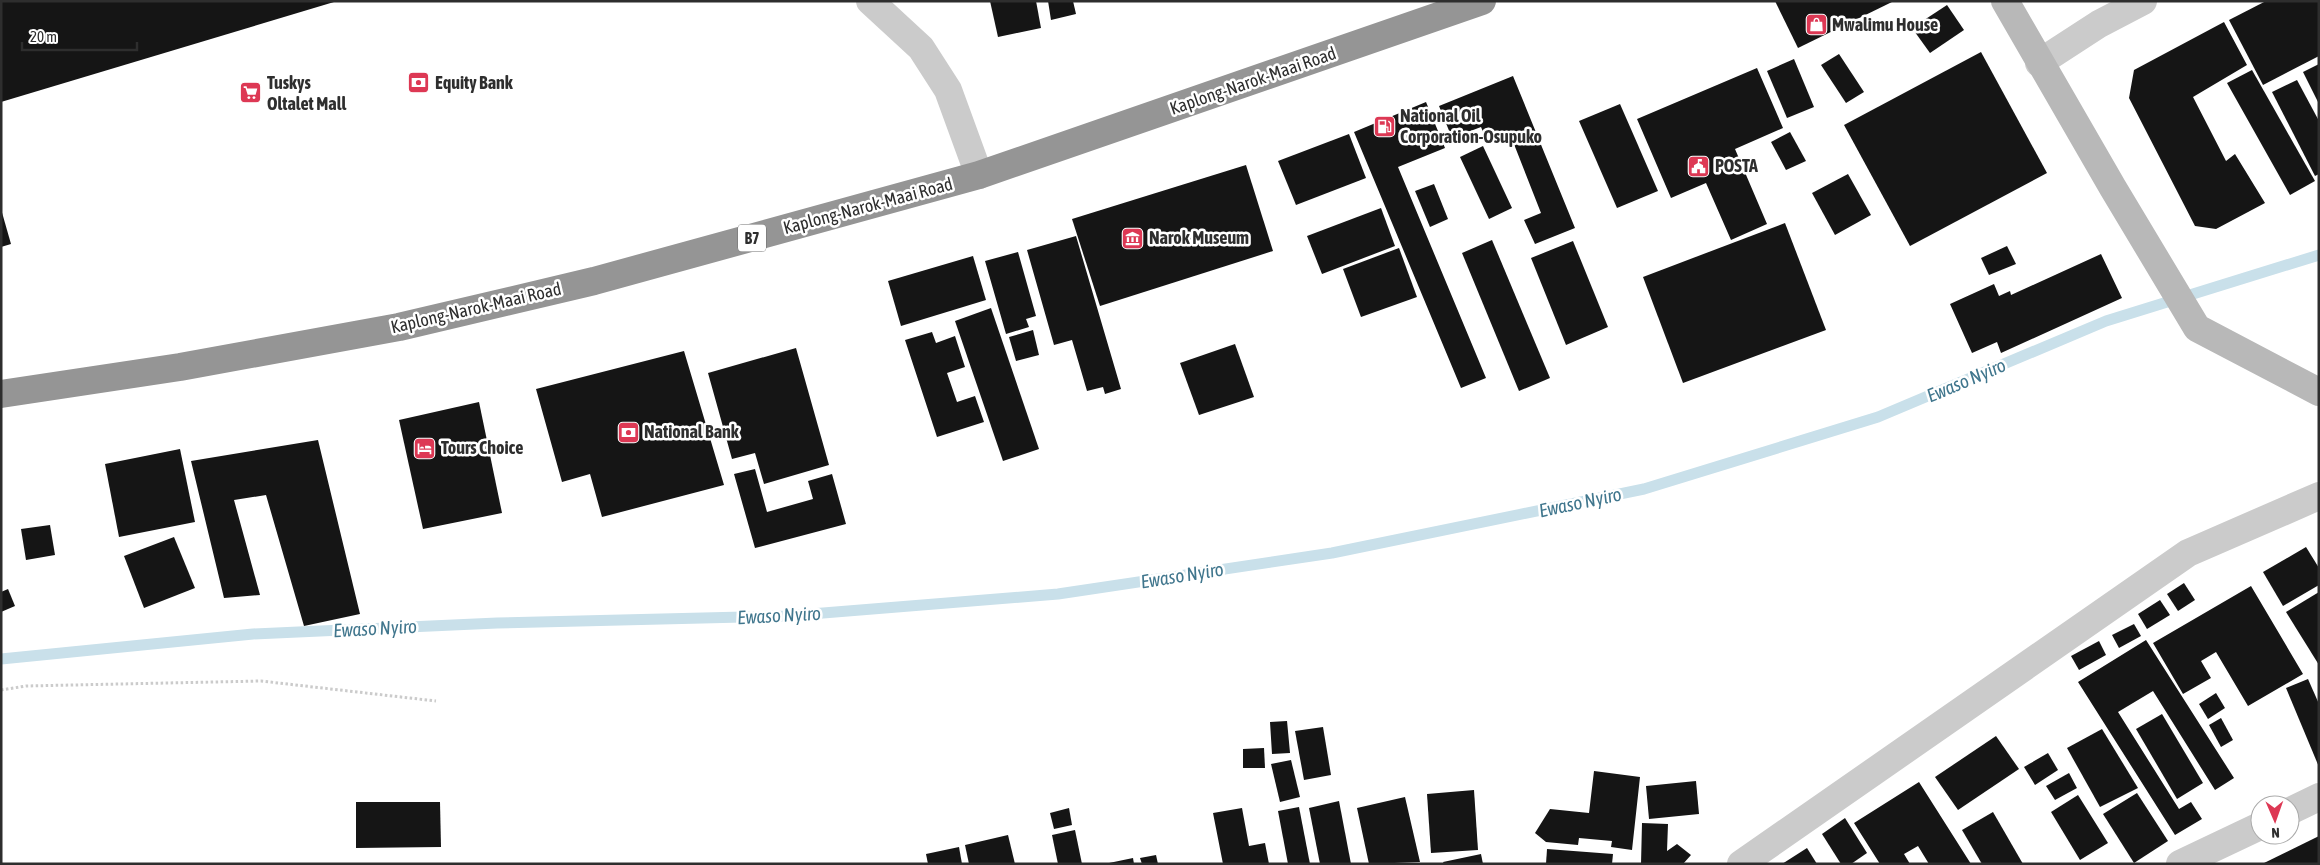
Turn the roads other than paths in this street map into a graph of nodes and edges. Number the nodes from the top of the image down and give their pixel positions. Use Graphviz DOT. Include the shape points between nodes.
graph roads {
  1 [pos="870,1"];
  2 [pos="1482,1"];
  3 [pos="2005,1"];
  4 [pos="2143,1"];
  5 [pos="2040,63"];
  6 [pos="979,175"];
  7 [pos="2319,392"];
  8 [pos="1,394"];
  9 [pos="2319,496"];
  10 [pos="2319,797"];
  11 [pos="2300,806"];
  12 [pos="2250,831"];
  13 [pos="1741,864"];
  14 [pos="2180,864"];
  1 -- 6 [label="street" via="921,48 948,90"];
  2 -- 6 [label="highway, Kaplong-Narok-Maai Road / B7"];
  3 -- 5 [label="street"];
  4 -- 5 [label="street" via="2099,24"];
  5 -- 7 [label="street" via="2197,328"];
  6 -- 8 [label="highway, Kaplong-Narok-Maai Road / B7" via="594,281 399,326 180,367"];
  9 -- 13 [label="street" via="2188,553"];
  10 -- 11 [label="street"];
  12 -- 14 [label="street"];
}
